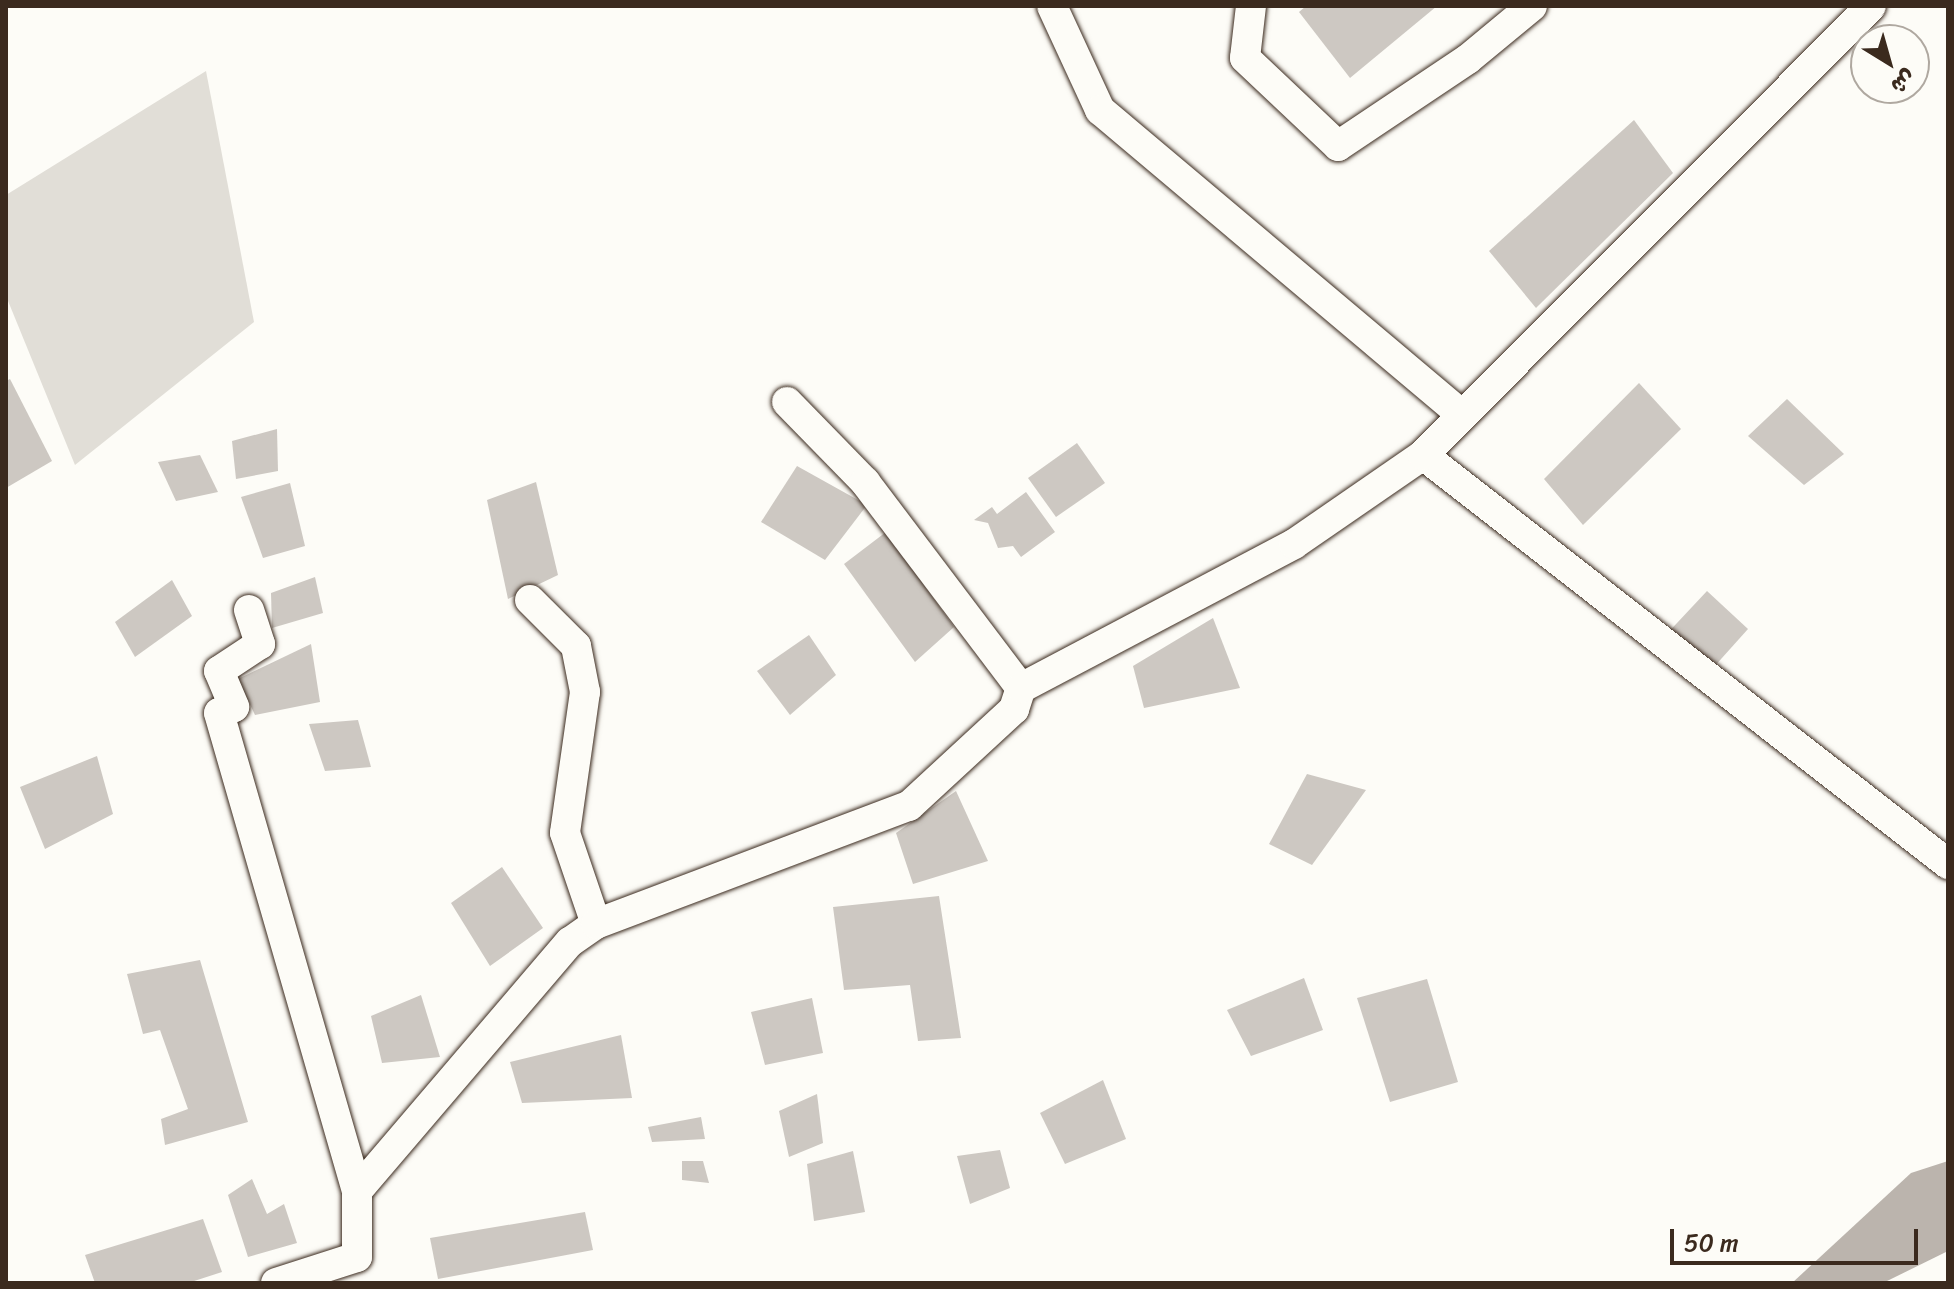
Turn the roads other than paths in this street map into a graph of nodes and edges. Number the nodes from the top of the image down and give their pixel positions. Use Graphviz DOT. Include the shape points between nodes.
graph roads {
  1 [pos="1052,6"];
  2 [pos="1251,6"];
  3 [pos="1532,6"];
  4 [pos="1871,6"];
  5 [pos="787,402"];
  6 [pos="1461,414"];
  7 [pos="1423,455"];
  8 [pos="530,600"];
  9 [pos="249,610"];
  10 [pos="1021,688"];
  11 [pos="1948,864"];
  12 [pos="596,924"];
  13 [pos="357,1191"];
  14 [pos="276,1283"];
  1 -- 6 [label="street" via="1100,110"];
  2 -- 3 [label="street" via="1245,58 1338,146 1468,59"];
  4 -- 6 [label="street"];
  5 -- 10 [label="street" via="865,482"];
  6 -- 7 [label="street"];
  7 -- 10 [label="street" via="1294,544"];
  7 -- 11 [label="street"];
  8 -- 12 [label="street" via="576,646 585,692 565,833"];
  9 -- 13 [label="street" via="260,644 219,671 234,707 219,713"];
  10 -- 12 [label="street" via="1014,709 909,806"];
  12 -- 13 [label="street" via="570,942"];
  13 -- 14 [label="street" via="357,1257"];
}
